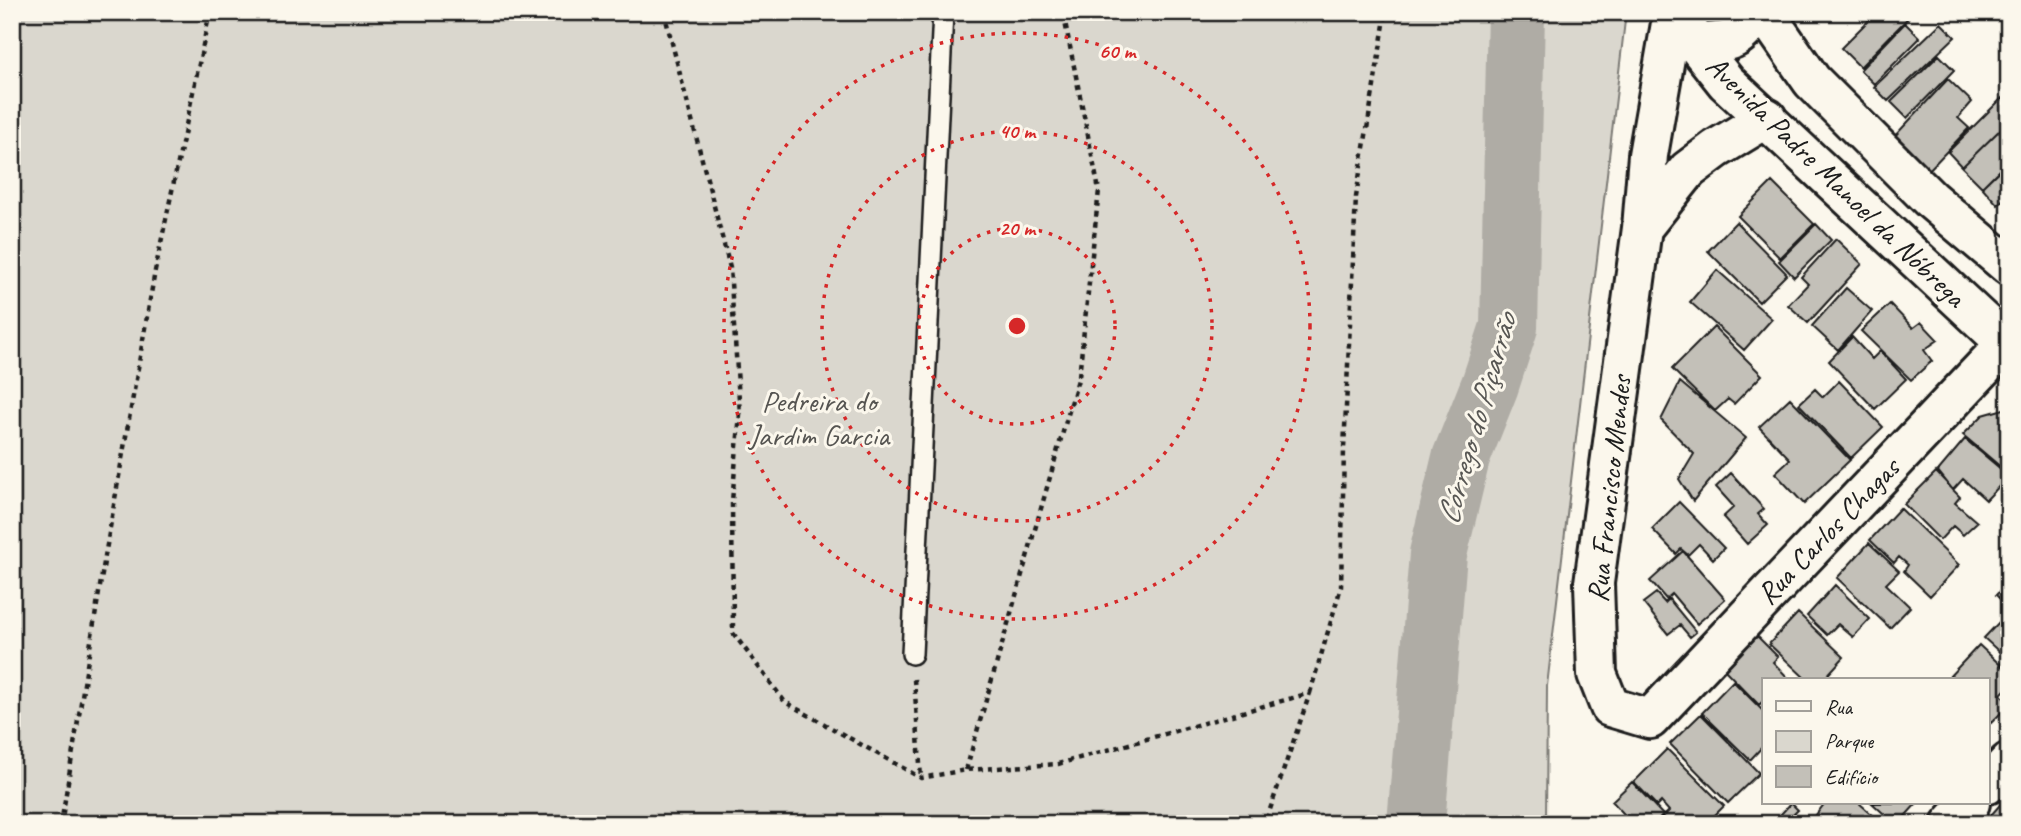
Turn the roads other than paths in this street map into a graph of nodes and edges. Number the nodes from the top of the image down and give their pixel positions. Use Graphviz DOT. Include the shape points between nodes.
graph roads {
  1 [pos="943,12"];
  2 [pos="1673,12"];
  3 [pos="1762,12"];
  4 [pos="1688,28"];
  5 [pos="1767,118"];
  6 [pos="1642,228"];
  7 [pos="2009,266"];
  8 [pos="2008,345"];
  9 [pos="912,653"];
  10 [pos="1650,719"];
  11 [pos="2009,762"];
  12 [pos="1990,782"];
  13 [pos="1969,804"];
  14 [pos="1951,824"];
  1 -- 9 [label="lane"];
  2 -- 6 [label="street, Rua Francisco Mendes" via="1648,155"];
  3 -- 4 [label="street" via="1738,38 1728,41"];
  3 -- 7 [label="street, Avenida Padre Manoel da Nóbrega" via="1812,81 1930,199"];
  4 -- 5 [label="street, Avenida Padre Manoel da Nóbrega" via="1726,82"];
  5 -- 6 [label="street" via="1688,170"];
  5 -- 8 [label="street, Avenida Padre Manoel da Nóbrega"];
  6 -- 10 [label="street, Rua Francisco Mendes" via="1594,583 1597,674 1610,707"];
  8 -- 10 [label="street, Rua Carlos Chagas"];
  11 -- 12 [label="street"];
  13 -- 14 [label="street"];
}
